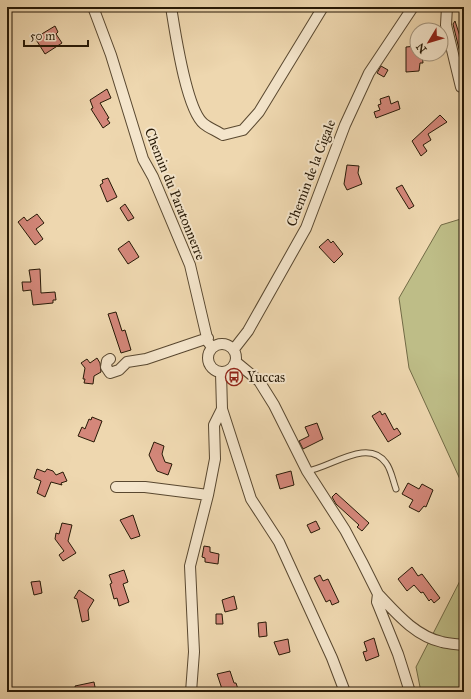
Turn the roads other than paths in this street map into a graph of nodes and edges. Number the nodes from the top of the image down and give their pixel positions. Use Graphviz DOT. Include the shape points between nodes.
graph roads {
  1 [pos="94,7"];
  2 [pos="171,7"];
  3 [pos="323,7"];
  4 [pos="413,7"];
  5 [pos="447,7"];
  6 [pos="461,87"];
  7 [pos="210,343"];
  8 [pos="234,349"];
  9 [pos="110,359"];
  10 [pos="236,362"];
  11 [pos="221,373"];
  12 [pos="222,409"];
  13 [pos="307,471"];
  14 [pos="116,487"];
  15 [pos="396,489"];
  16 [pos="208,495"];
  17 [pos="378,594"];
  18 [pos="464,645"];
  19 [pos="191,692"];
  20 [pos="345,692"];
  21 [pos="410,692"];
  1 -- 7 [label="street, Chemin du Paratonnerre" via="143,160 153,177 190,265"];
  2 -- 3 [label="street" via="180,62 193,105 203,124 223,134 243,130 259,112"];
  4 -- 8 [label="street, Chemin de la Cigale" via="369,73 345,125 306,228 248,331"];
  5 -- 6 [label="street" via="446,25"];
  7 -- 8 [label="street" via="221,343"];
  7 -- 9 [label="street" via="127,362 119,370 110,373 106,367"];
  7 -- 11 [label="street" via="210,366 214,371"];
  8 -- 10 [label="street"];
  10 -- 11 [label="street" via="233,368"];
  10 -- 13 [label="street" via="259,381"];
  11 -- 12 [label="street"];
  12 -- 16 [label="street" via="214,425 215,459"];
  12 -- 20 [label="street" via="251,499 279,542"];
  13 -- 15 [label="lane" via="318,470 365,452 375,453 386,463"];
  13 -- 17 [label="street" via="345,530"];
  14 -- 16 [label="street" via="145,487"];
  16 -- 19 [label="street" via="190,566 194,652"];
  17 -- 18 [label="street" via="418,632 441,642"];
  17 -- 21 [label="street" via="376,602 398,654"];
}
